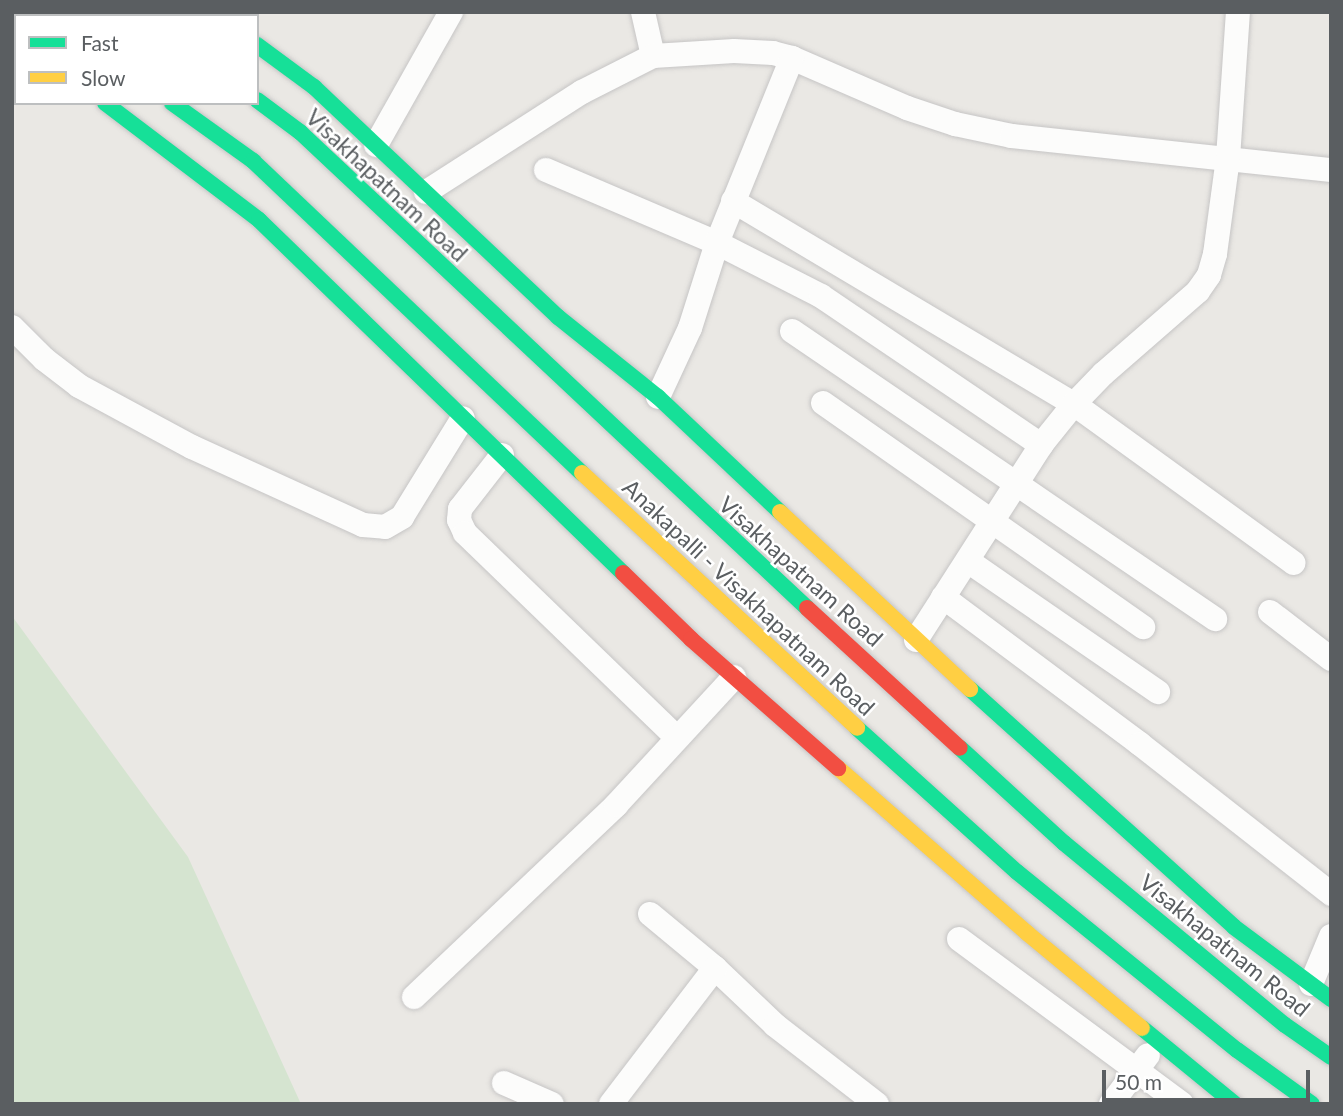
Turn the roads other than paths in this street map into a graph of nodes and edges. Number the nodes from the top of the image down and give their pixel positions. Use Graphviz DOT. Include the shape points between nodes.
graph roads {
  1 [pos="451,12"];
  2 [pos="643,12"];
  3 [pos="1238,12"];
  4 [pos="259,46"];
  5 [pos="653,55"];
  6 [pos="792,58"];
  7 [pos="259,101"];
  8 [pos="108,105"];
  9 [pos="175,105"];
  10 [pos="376,145"];
  11 [pos="1228,158"];
  12 [pos="546,170"];
  13 [pos="1331,170"];
  14 [pos="426,192"];
  15 [pos="733,201"];
  16 [pos="717,243"];
  17 [pos="12,327"];
  18 [pos="792,331"];
  19 [pos="658,397"];
  20 [pos="823,403"];
  21 [pos="1074,404"];
  22 [pos="463,418"];
  23 [pos="1041,445"];
  24 [pos="502,456"];
  25 [pos="1016,484"];
  26 [pos="994,522"];
  27 [pos="968,561"];
  28 [pos="1294,562"];
  29 [pos="943,597"];
  30 [pos="1270,612"];
  31 [pos="1215,619"];
  32 [pos="1143,627"];
  33 [pos="916,640"];
  34 [pos="1331,659"];
  35 [pos="734,677"];
  36 [pos="1158,692"];
  37 [pos="677,738"];
  38 [pos="1331,894"];
  39 [pos="650,915"];
  40 [pos="1331,936"];
  41 [pos="959,939"];
  42 [pos="716,968"];
  43 [pos="1321,992"];
  44 [pos="414,998"];
  45 [pos="1159,1041"];
  46 [pos="1331,1057"];
  47 [pos="1138,1068"];
  48 [pos="505,1083"];
  49 [pos="552,1104"];
  50 [pos="611,1104"];
  51 [pos="877,1104"];
  52 [pos="1111,1104"];
  53 [pos="1182,1104"];
  54 [pos="1236,1104"];
  55 [pos="1312,1104"];
  1 -- 10 [label="street"];
  2 -- 5 [label="street"];
  3 -- 11 [label="street"];
  4 -- 10 [label="main road" via="314,87"];
  5 -- 6 [label="street" via="734,51"];
  5 -- 14 [label="street" via="582,92"];
  6 -- 11 [label="street" via="955,124 1058,142"];
  6 -- 15 [label="street"];
  7 -- 46 [label="main road, Visakhapatnam Road" via="300,132 698,508 1065,843 1285,1026"];
  8 -- 22 [label="main road" via="259,220"];
  9 -- 55 [label="main road, Anakapalli - Visakhapatnam Road" via="253,161 735,618 1017,872 1237,1050"];
  10 -- 14 [label="main road"];
  11 -- 13 [label="street"];
  11 -- 21 [label="street" via="1209,275 1198,291"];
  12 -- 16 [label="street"];
  14 -- 19 [label="main road" via="558,317"];
  15 -- 16 [label="street"];
  15 -- 21 [label="street"];
  16 -- 19 [label="street" via="694,319"];
  16 -- 23 [label="street" via="821,296"];
  17 -- 22 [label="street" via="79,386 192,447 363,526 385,527 402,517"];
  18 -- 25 [label="street"];
  19 -- 33 [label="main road"];
  20 -- 26 [label="street"];
  21 -- 23 [label="street"];
  21 -- 28 [label="street"];
  22 -- 24 [label="main road"];
  23 -- 25 [label="street"];
  24 -- 35 [label="main road"];
  24 -- 37 [label="street" via="460,509 458,520 465,533"];
  25 -- 26 [label="street"];
  25 -- 31 [label="street"];
  26 -- 27 [label="street"];
  26 -- 32 [label="street"];
  27 -- 29 [label="street"];
  27 -- 36 [label="street"];
  29 -- 33 [label="street"];
  29 -- 38 [label="street"];
  30 -- 34 [label="street"];
  33 -- 43 [label="main road" via="1234,927"];
  35 -- 37 [label="street"];
  35 -- 45 [label="main road" via="1027,933"];
  37 -- 44 [label="street" via="616,805"];
  39 -- 42 [label="street"];
  40 -- 43 [label="street"];
  41 -- 47 [label="street"];
  42 -- 50 [label="street"];
  42 -- 51 [label="street" via="775,1025"];
  45 -- 47 [label="street"];
  45 -- 54 [label="main road"];
  47 -- 52 [label="street"];
  47 -- 53 [label="street"];
  48 -- 49 [label="street"];
}
